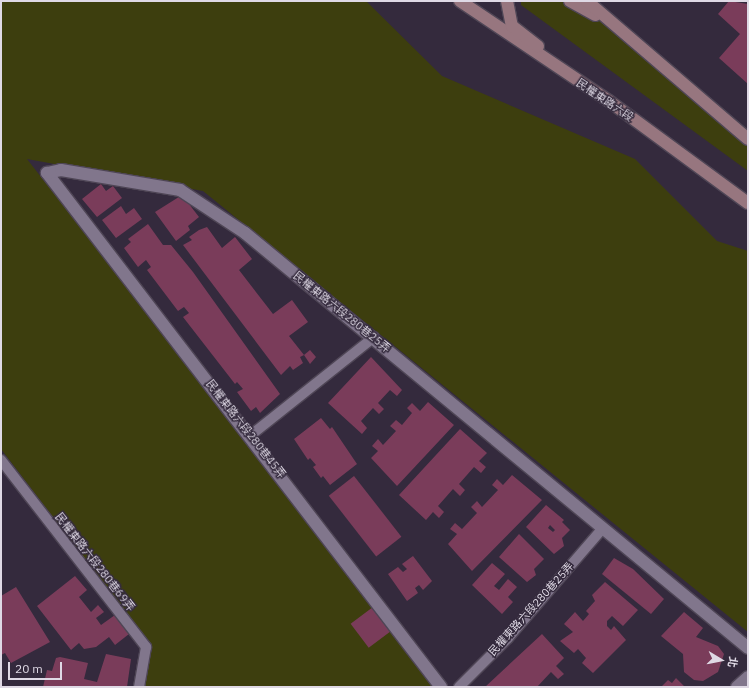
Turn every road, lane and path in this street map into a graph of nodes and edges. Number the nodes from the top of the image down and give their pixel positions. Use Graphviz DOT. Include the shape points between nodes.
graph roads {
  1 [pos="460,1"];
  2 [pos="507,1"];
  3 [pos="570,1"];
  4 [pos="587,1"];
  5 [pos="617,28"];
  6 [pos="609,101"];
  7 [pos="748,140"];
  8 [pos="47,173"];
  9 [pos="748,203"];
  10 [pos="374,337"];
  11 [pos="251,435"];
  12 [pos="1,460"];
  13 [pos="602,529"];
  14 [pos="748,648"];
  15 [pos="748,677"];
  16 [pos="139,687"];
  17 [pos="442,687"];
  18 [pos="459,687"];
  19 [pos="737,687"];
  1 -- 6 [label="main road, 民權東路六段"];
  2 -- 6 [label="main road" via="512,26 563,62"];
  3 -- 5 [label="main road"];
  4 -- 5 [label="main road"];
  5 -- 7 [label="main road"];
  6 -- 9 [label="main road, 民權東路六段"];
  8 -- 10 [label="street, 民權東路六段280巷25弄" via="62,170 180,190 245,233"];
  8 -- 11 [label="street, 民權東路六段280巷45弄"];
  10 -- 11 [label="lane"];
  10 -- 13 [label="street, 民權東路六段280巷25弄"];
  11 -- 17 [label="street, 民權東路六段280巷45弄"];
  12 -- 16 [label="lane, 民權東路六段280巷69弄" via="146,647"];
  13 -- 14 [label="street, 民權東路六段280巷25弄"];
  13 -- 18 [label="lane, 民權東路六段280巷25弄" via="508,638"];
  15 -- 19 [label="street"];
}
